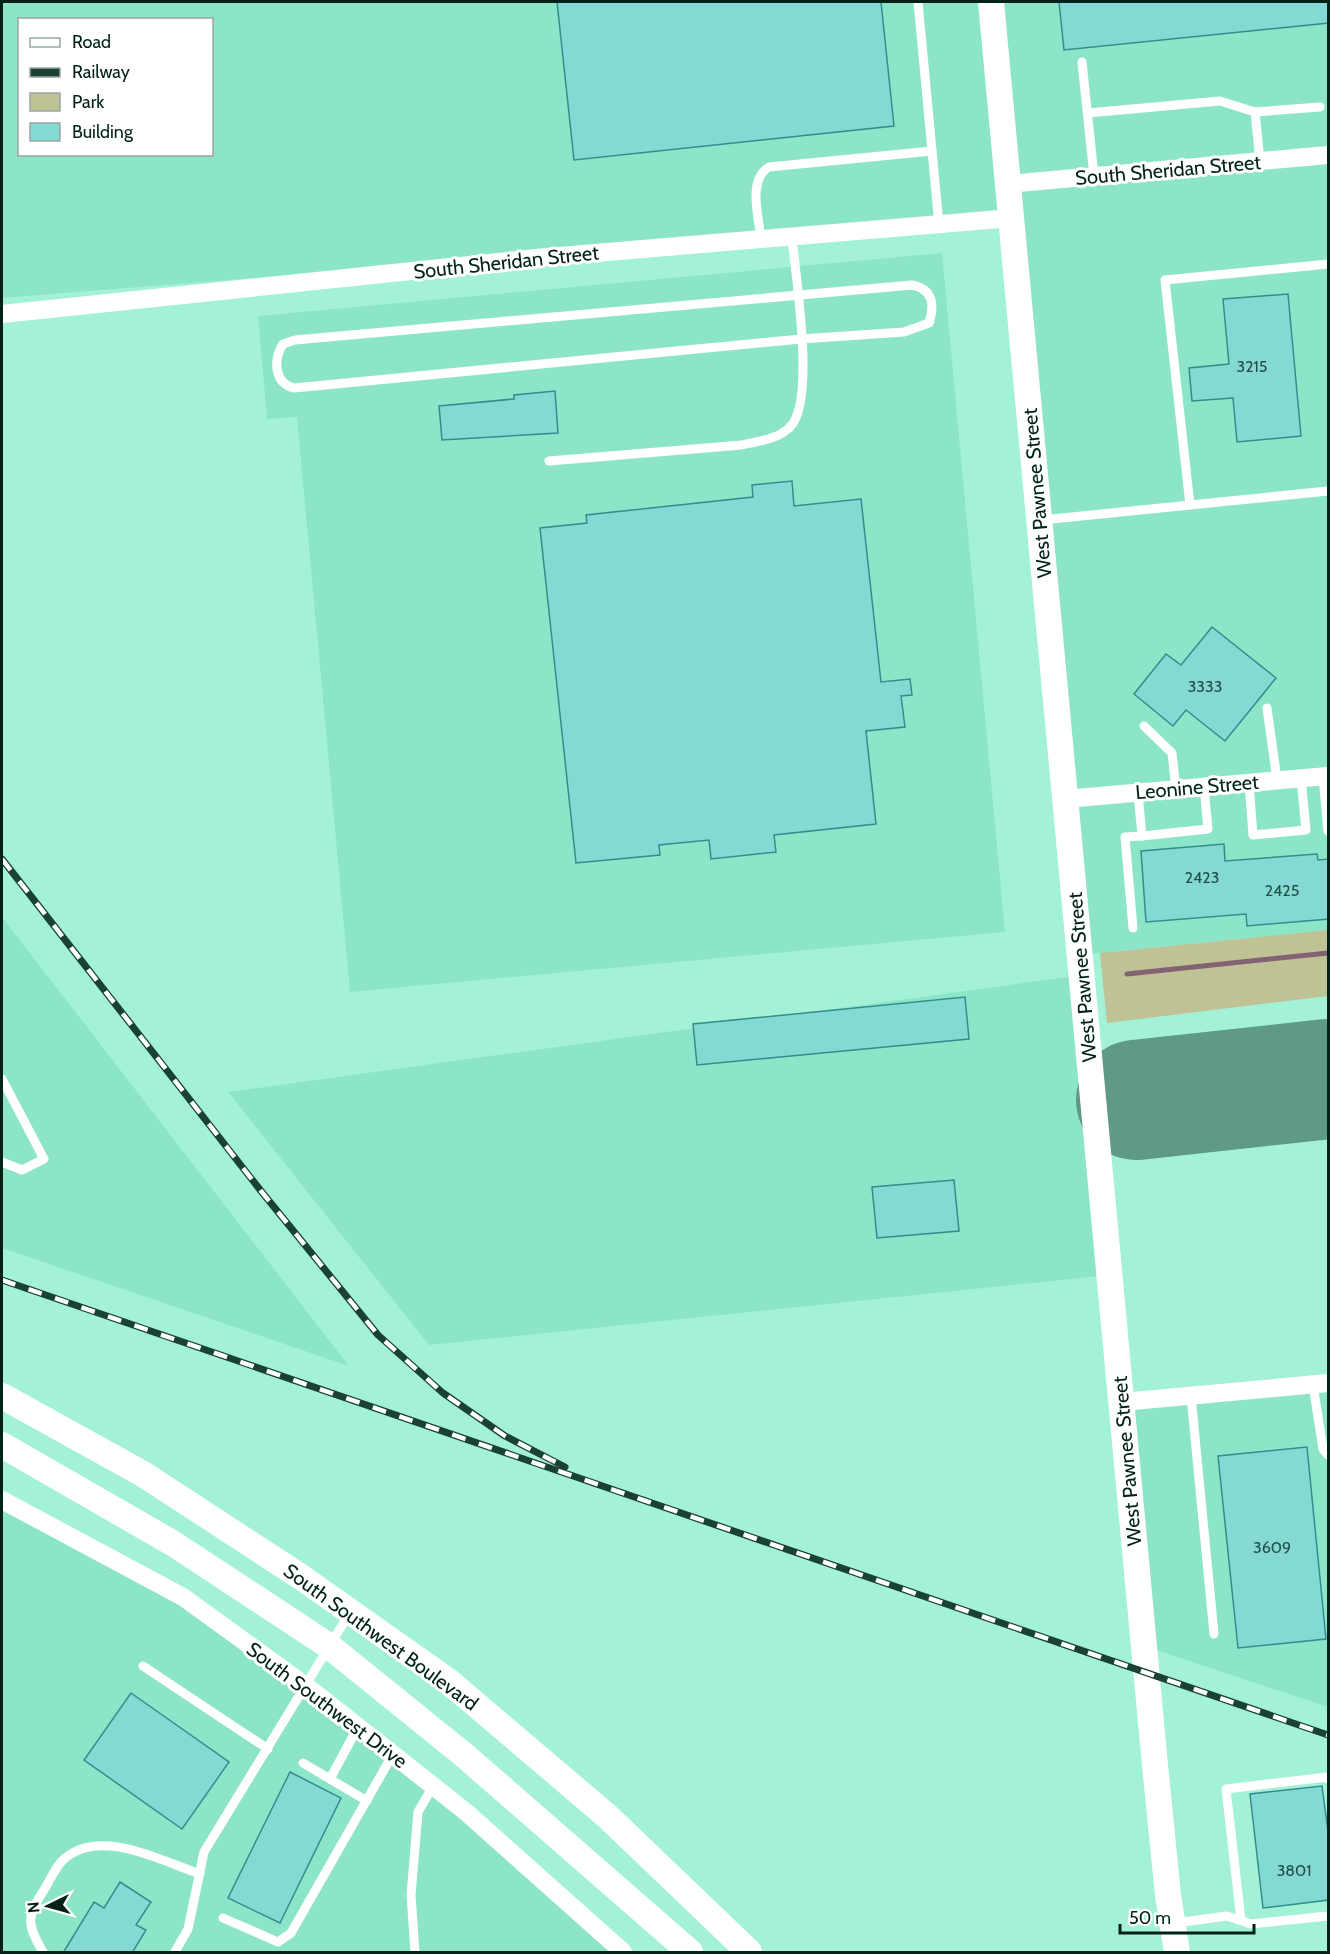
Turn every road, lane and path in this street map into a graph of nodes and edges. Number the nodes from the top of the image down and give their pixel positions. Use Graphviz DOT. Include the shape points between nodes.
graph roads {
  1 [pos="918,2"];
  2 [pos="991,2"];
  3 [pos="1082,62"];
  4 [pos="1320,107"];
  5 [pos="1255,112"];
  6 [pos="1088,113"];
  7 [pos="932,151"];
  8 [pos="1329,155"];
  9 [pos="1260,161"];
  10 [pos="1094,176"];
  11 [pos="1008,184"];
  12 [pos="1012,218"];
  13 [pos="939,225"];
  14 [pos="792,237"];
  15 [pos="761,239"];
  16 [pos="1329,264"];
  17 [pos="797,295"];
  18 [pos="2,314"];
  19 [pos="801,339"];
  20 [pos="549,461"];
  21 [pos="1329,491"];
  22 [pos="1190,505"];
  23 [pos="1040,520"];
  24 [pos="1268,708"];
  25 [pos="1144,726"];
  26 [pos="1326,776"];
  27 [pos="1301,778"];
  28 [pos="1277,780"];
  29 [pos="1249,783"];
  30 [pos="1204,787"];
  31 [pos="1176,789"];
  32 [pos="1138,793"];
  33 [pos="1065,799"];
  34 [pos="1329,831"];
  35 [pos="1142,836"];
  36 [pos="1133,928"];
  37 [pos="2,1079"];
  38 [pos="2,1162"];
  39 [pos="1321,1384"];
  40 [pos="2,1396"];
  41 [pos="1191,1396"];
  42 [pos="1122,1402"];
  43 [pos="2,1445"];
  44 [pos="1329,1455"];
  45 [pos="2,1500"];
  46 [pos="350,1612"];
  47 [pos="1214,1634"];
  48 [pos="329,1646"];
  49 [pos="143,1666"];
  50 [pos="305,1686"];
  51 [pos="358,1727"];
  52 [pos="268,1749"];
  53 [pos="393,1754"];
  54 [pos="303,1763"];
  55 [pos="330,1779"];
  56 [pos="1329,1779"];
  57 [pos="433,1786"];
  58 [pos="367,1801"];
  59 [pos="200,1874"];
  60 [pos="1329,1916"];
  61 [pos="223,1918"];
  62 [pos="1240,1920"];
  63 [pos="1173,1923"];
  64 [pos="43,1953"];
  65 [pos="175,1953"];
  66 [pos="415,1953"];
  67 [pos="623,1953"];
  68 [pos="690,1953"];
  69 [pos="749,1953"];
  70 [pos="1177,1953"];
  1 -- 7 [label="lane"];
  2 -- 11 [label="main road, West Pawnee Street"];
  3 -- 6 [label="lane"];
  4 -- 5 [label="lane"];
  5 -- 6 [label="lane" via="1220,102"];
  5 -- 9 [label="lane"];
  6 -- 10 [label="lane"];
  7 -- 13 [label="lane"];
  7 -- 15 [label="lane" via="769,166 760,172 756,183"];
  8 -- 9 [label="street, South Sheridan Street"];
  9 -- 10 [label="street, South Sheridan Street"];
  10 -- 11 [label="street, South Sheridan Street"];
  11 -- 12 [label="main road, West Pawnee Street"];
  12 -- 13 [label="street, South Sheridan Street"];
  12 -- 23 [label="main road, West Pawnee Street"];
  13 -- 14 [label="street, South Sheridan Street"];
  14 -- 15 [label="street, South Sheridan Street"];
  14 -- 17 [label="lane"];
  15 -- 18 [label="street, South Sheridan Street" via="536,258"];
  16 -- 22 [label="lane" via="1166,280"];
  17 -- 19 [label="lane"];
  17 -- 19 [label="lane" via="912,285 923,287 930,295 933,311 929,323 904,332"];
  17 -- 19 [label="lane" via="295,340 283,344 277,353 277,367 279,379 294,388"];
  19 -- 20 [label="lane" via="803,403 791,427 771,439 742,445"];
  21 -- 22 [label="lane"];
  22 -- 23 [label="lane"];
  23 -- 33 [label="main road, West Pawnee Street"];
  24 -- 28 [label="lane"];
  25 -- 31 [label="lane" via="1172,753"];
  26 -- 27 [label="street, Leonine Street"];
  26 -- 34 [label="lane"];
  27 -- 28 [label="street, Leonine Street"];
  27 -- 29 [label="lane" via="1306,830 1253,834"];
  28 -- 29 [label="street, Leonine Street"];
  29 -- 30 [label="street, Leonine Street"];
  30 -- 31 [label="street, Leonine Street"];
  30 -- 35 [label="lane" via="1208,829"];
  31 -- 32 [label="street, Leonine Street"];
  32 -- 33 [label="street, Leonine Street"];
  32 -- 35 [label="lane"];
  33 -- 42 [label="main road, West Pawnee Street"];
  35 -- 36 [label="lane" via="1125,837"];
  37 -- 38 [label="lane" via="44,1159 22,1170"];
  39 -- 41 [label="street"];
  39 -- 44 [label="lane" via="1323,1449"];
  40 -- 46 [label="main road, South Southwest Boulevard" via="142,1474"];
  41 -- 42 [label="street"];
  41 -- 47 [label="lane"];
  42 -- 63 [label="main road, West Pawnee Street"];
  43 -- 48 [label="main road, South Southwest Boulevard" via="174,1544"];
  45 -- 50 [label="street, South Southwest Drive" via="183,1597"];
  46 -- 48 [label="lane"];
  46 -- 69 [label="main road, South Southwest Boulevard" via="447,1680 589,1801"];
  48 -- 50 [label="lane"];
  48 -- 68 [label="main road, South Southwest Boulevard" via="464,1755"];
  49 -- 52 [label="lane"];
  50 -- 51 [label="street, South Southwest Drive"];
  50 -- 52 [label="lane"];
  51 -- 53 [label="street, South Southwest Drive"];
  51 -- 55 [label="lane"];
  52 -- 59 [label="lane" via="204,1852"];
  53 -- 57 [label="street, South Southwest Drive"];
  53 -- 58 [label="lane"];
  54 -- 55 [label="lane"];
  55 -- 58 [label="lane"];
  56 -- 62 [label="lane" via="1226,1789"];
  57 -- 66 [label="lane" via="418,1812 411,1895"];
  57 -- 67 [label="street, South Southwest Drive"];
  58 -- 61 [label="lane" via="291,1933 278,1942"];
  59 -- 64 [label="lane" via="137,1852 88,1846 63,1859 34,1905 29,1929"];
  59 -- 65 [label="lane" via="188,1929"];
  60 -- 62 [label="lane" via="1251,1924"];
  62 -- 63 [label="lane" via="1227,1916"];
  63 -- 70 [label="main road, West Pawnee Street"];
}
